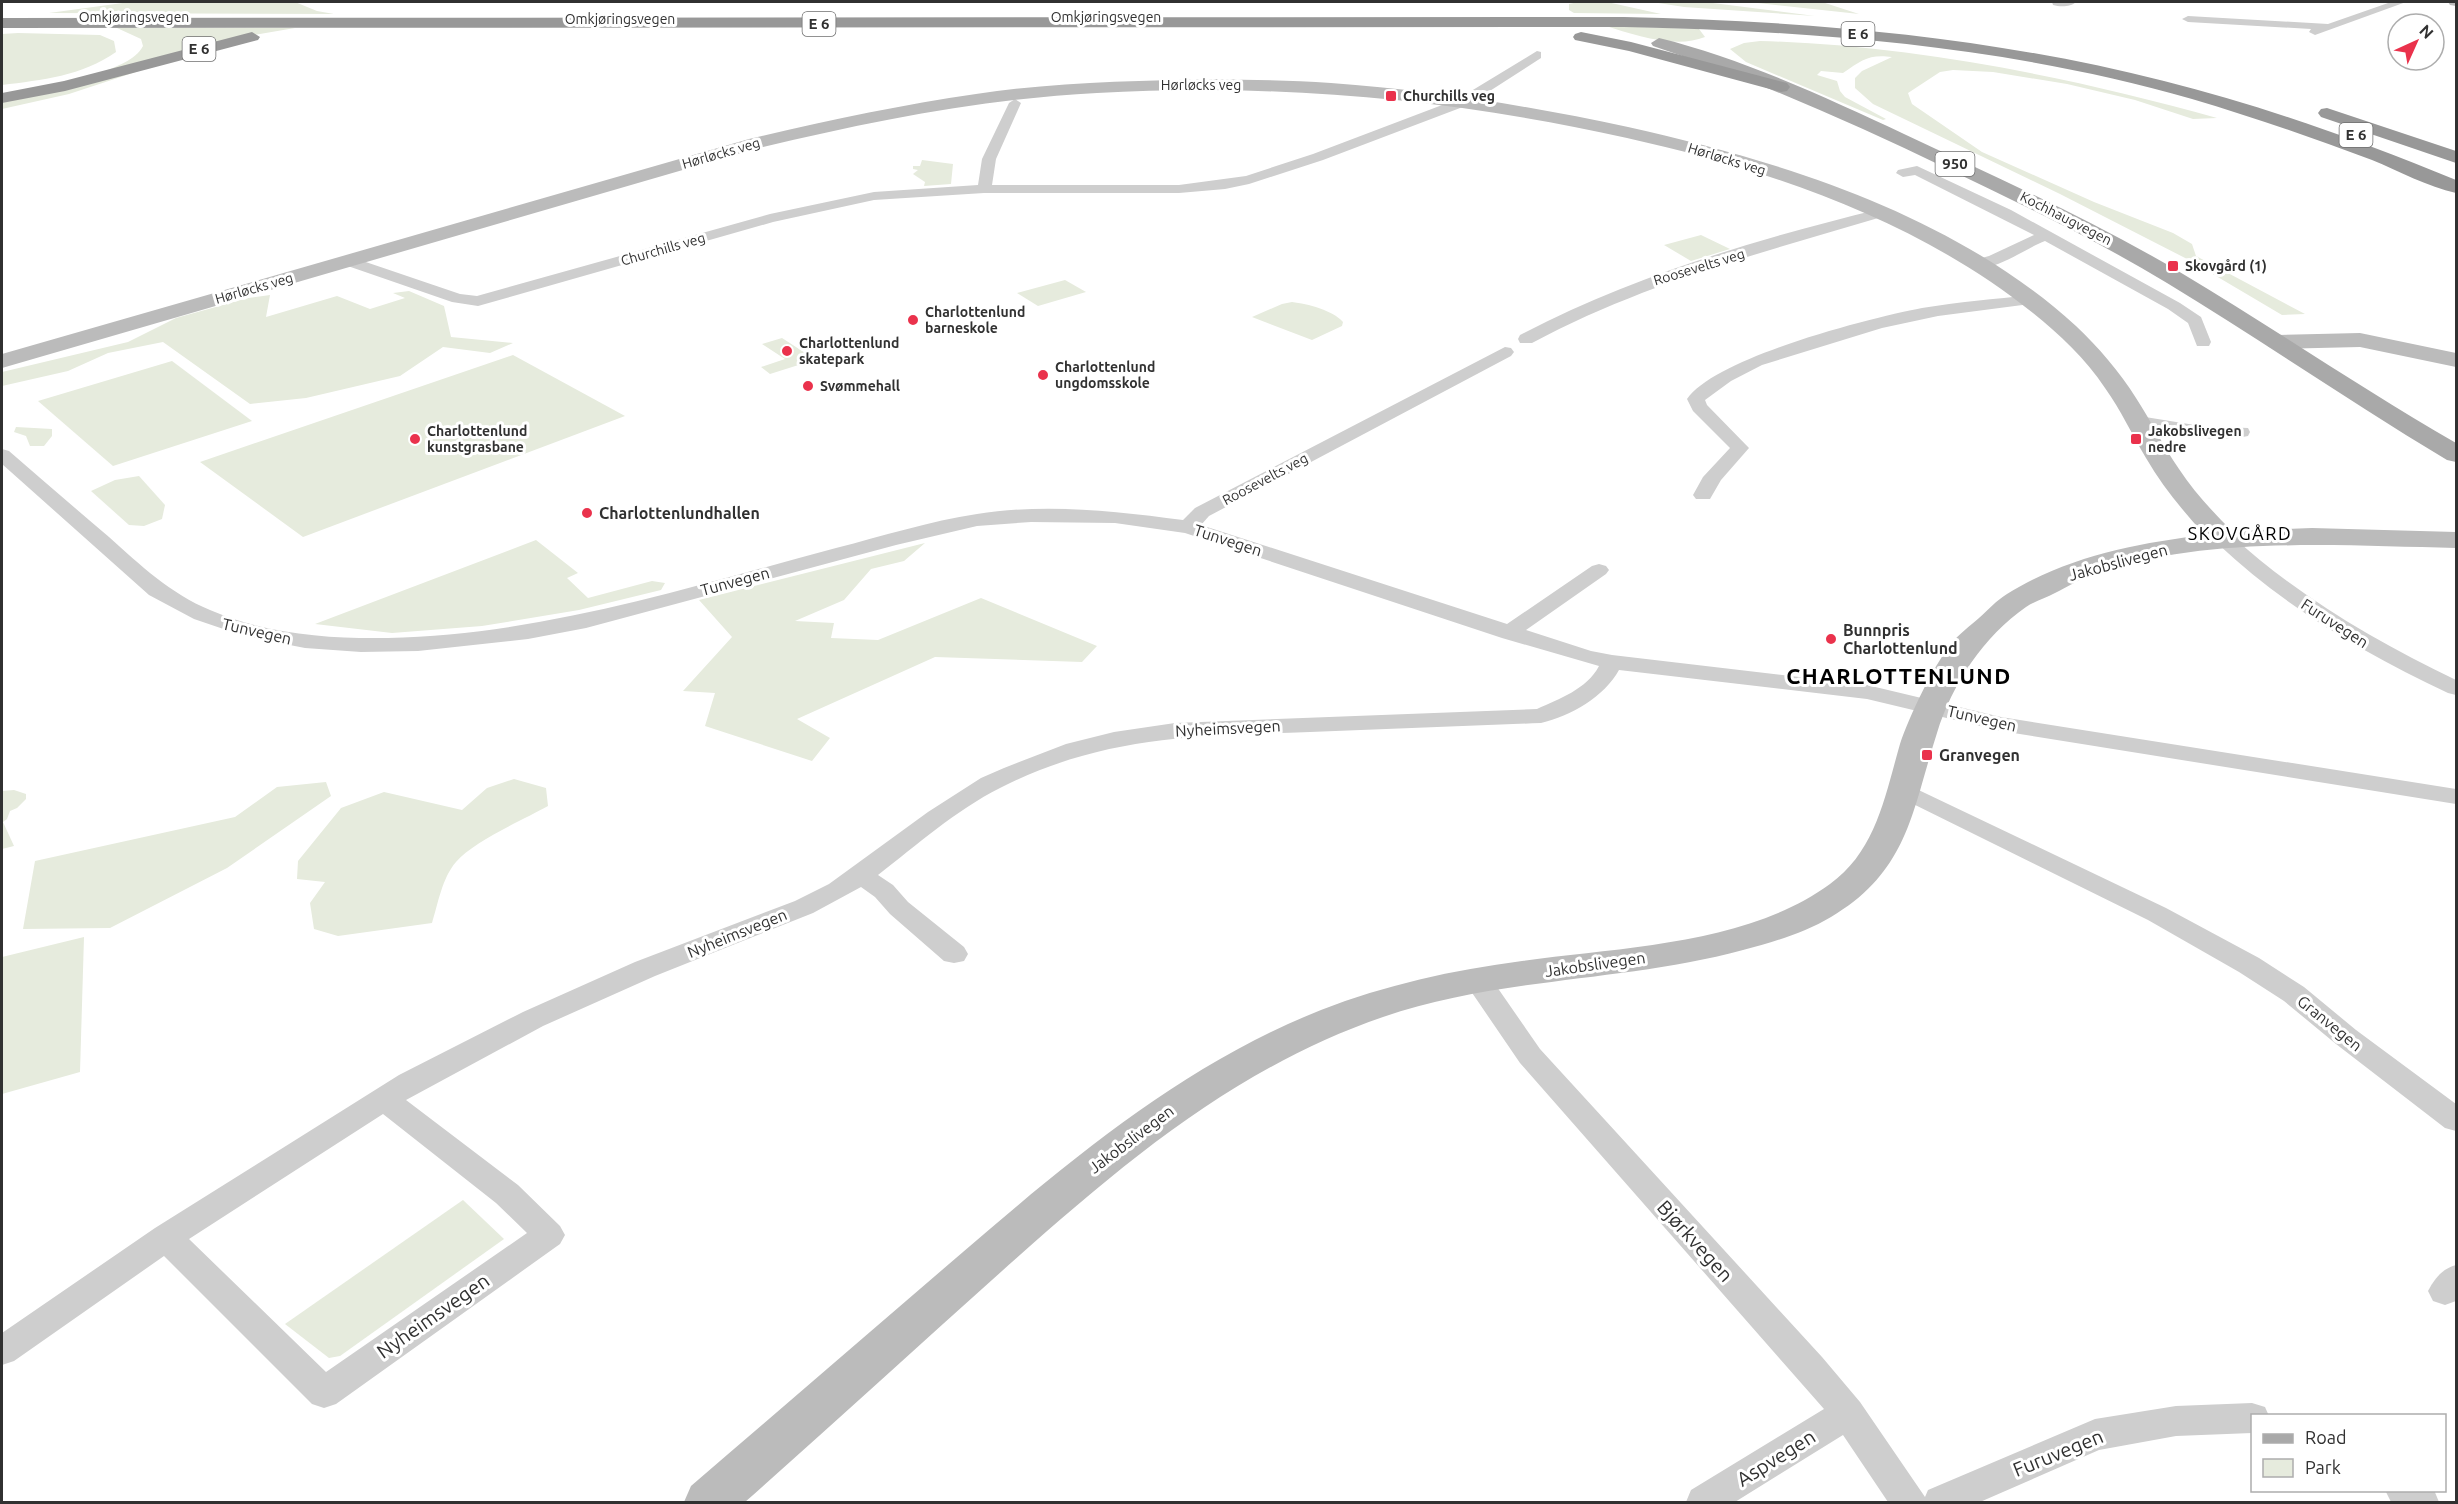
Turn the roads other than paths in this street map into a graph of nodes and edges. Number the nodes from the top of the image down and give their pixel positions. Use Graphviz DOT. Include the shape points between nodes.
graph roads {
  1 [pos="2070,2"];
  2 [pos="2365,2"];
  3 [pos="2057,3"];
  4 [pos="2395,3"];
  5 [pos="340,7"];
  6 [pos="49,15"];
  7 [pos="2,16"];
  8 [pos="1847,17"];
  9 [pos="444,18"];
  10 [pos="2188,19"];
  11 [pos="1238,20"];
  12 [pos="1872,22"];
  13 [pos="2,23"];
  14 [pos="400,24"];
  15 [pos="2328,27"];
  16 [pos="1511,28"];
  17 [pos="1633,38"];
  18 [pos="1720,38"];
  19 [pos="2301,38"];
  20 [pos="1659,44"];
  21 [pos="1537,55"];
  22 [pos="1730,66"];
  23 [pos="1781,87"];
  24 [pos="2,91"];
  25 [pos="2,98"];
  26 [pos="1463,102"];
  27 [pos="1015,103"];
  28 [pos="2313,109"];
  29 [pos="2279,110"];
  30 [pos="2457,157"];
  31 [pos="2457,170"];
  32 [pos="1903,173"];
  33 [pos="2457,187"];
  34 [pos="984,189"];
  35 [pos="2457,197"];
  36 [pos="1880,213"];
  37 [pos="2048,236"];
  38 [pos="348,261"];
  39 [pos="1976,264"];
  40 [pos="2031,300"];
  41 [pos="1526,339"];
  42 [pos="2203,342"];
  43 [pos="2277,342"];
  44 [pos="2383,345"];
  45 [pos="1505,352"];
  46 [pos="2300,356"];
  47 [pos="2457,360"];
  48 [pos="2,361"];
  49 [pos="2381,410"];
  50 [pos="2139,422"];
  51 [pos="2241,432"];
  52 [pos="2457,454"];
  53 [pos="2,455"];
  54 [pos="2457,471"];
  55 [pos="1703,495"];
  56 [pos="1188,526"];
  57 [pos="2225,540"];
  58 [pos="2457,540"];
  59 [pos="1599,570"];
  60 [pos="1510,633"];
  61 [pos="1612,662"];
  62 [pos="2457,688"];
  63 [pos="1929,706"];
  64 [pos="1906,791"];
  65 [pos="2457,797"];
  66 [pos="861,875"];
  67 [pos="954,954"];
  68 [pos="1478,981"];
  69 [pos="384,1099"];
  70 [pos="2457,1120"];
  71 [pos="166,1237"];
  72 [pos="2,1351"];
  73 [pos="1848,1413"];
  74 [pos="2251,1418"];
  75 [pos="2404,1492"];
  76 [pos="709,1503"];
  77 [pos="1704,1503"];
  78 [pos="1909,1503"];
  79 [pos="1941,1503"];
  80 [pos="2421,1503"];
  1 -- 3 [label="street"];
  2 -- 4 [label="street"];
  4 -- 15 [label="street"];
  5 -- 9 [label="highway, E 6"];
  6 -- 7 [label="highway, E 6"];
  6 -- 13 [label="highway, Omkjøringsvegen / E 6"];
  6 -- 14 [label="highway, Omkjøringsvegen / E 6"];
  6 -- 24 [label="highway, E 6" via="104,31 123,47 99,67 72,77"];
  7 -- 9 [label="highway, Omkjøringsvegen / E 6" via="70,12"];
  8 -- 12 [label="highway, E 6"];
  9 -- 11 [label="highway, Omkjøringsvegen / E 6"];
  10 -- 15 [label="street"];
  11 -- 14 [label="highway, Omkjøringsvegen / E 6"];
  11 -- 16 [label="highway, E 6" via="1287,27"];
  11 -- 17 [label="highway, E 6" via="1288,14 1551,9 1585,26"];
  11 -- 29 [label="highway, E 6" via="1675,18 1856,28 1963,40 2072,59"];
  11 -- 33 [label="highway, E 6" via="1725,24 1944,44 2073,65 2212,99 2340,141"];
  12 -- 18 [label="highway, E 6" via="1655,7 1682,14"];
  12 -- 29 [label="highway, E 6" via="2004,40 2126,64 2208,84"];
  14 -- 25 [label="highway, E 6" via="257,36 65,86"];
  15 -- 19 [label="street"];
  16 -- 17 [label="highway, E 6"];
  16 -- 23 [label="highway, E 6" via="1612,42"];
  17 -- 20 [label="highway"];
  18 -- 20 [label="highway" via="1686,46"];
  18 -- 22 [label="main road" via="1717,49 1732,62"];
  18 -- 35 [label="highway, E 6" via="1863,45 2064,76 2262,128"];
  20 -- 22 [label="main road, Kochhaugvegen / 950"];
  21 -- 26 [label="street"];
  22 -- 23 [label="main road, Kochhaugvegen / 950"];
  23 -- 43 [label="main road, Kochhaugvegen / 950" via="2057,213 2126,249"];
  26 -- 34 [label="street, Churchills veg" via="1276,172 1225,185 1150,190"];
  26 -- 36 [label="street, Hørløcks veg" via="1594,125 1704,151"];
  26 -- 38 [label="street, Hørløcks veg" via="1314,88 1200,85 1077,89 944,103 775,138"];
  27 -- 34 [label="street" via="989,159"];
  28 -- 30 [label="highway, E 6"];
  29 -- 31 [label="highway, E 6"];
  32 -- 37 [label="street" via="1917,170"];
  34 -- 38 [label="street, Churchills veg" via="874,196 806,209 478,301 458,299"];
  36 -- 39 [label="street, Hørløcks veg"];
  36 -- 41 [label="street, Roosevelts veg" via="1659,278 1587,306"];
  37 -- 39 [label="street"];
  37 -- 42 [label="street" via="2181,311 2195,321"];
  38 -- 48 [label="street, Hørløcks veg"];
  39 -- 40 [label="street, Hørløcks veg"];
  40 -- 50 [label="street, Hørløcks veg" via="2107,373"];
  40 -- 55 [label="street" via="1907,316 1773,354 1734,370 1696,399 1699,407 1740,448 1709,480"];
  43 -- 44 [label="street" via="2360,340"];
  43 -- 46 [label="main road, Kochhaugvegen / 950"];
  44 -- 46 [label="street" via="2372,350"];
  44 -- 47 [label="street"];
  45 -- 56 [label="street, Roosevelts veg" via="1202,513"];
  46 -- 49 [label="main road, Kochhaugvegen / 950"];
  49 -- 52 [label="main road, Kochhaugvegen / 950"];
  49 -- 54 [label="main road, Kochhaugvegen / 950" via="2413,442"];
  50 -- 51 [label="street" via="2201,432"];
  50 -- 57 [label="street, Hørløcks veg" via="2175,484"];
  53 -- 56 [label="street, Tunvegen" via="157,590 181,606 253,632 353,646 459,640 578,623 892,540 996,518 1116,517"];
  56 -- 60 [label="street, Tunvegen"];
  57 -- 58 [label="street, Jakobslivegen"];
  57 -- 62 [label="street, Furuvegen" via="2270,578 2359,639"];
  57 -- 63 [label="street, Jakobslivegen" via="2133,555 2041,586 1976,634 1942,679"];
  59 -- 60 [label="street"];
  60 -- 61 [label="street, Tunvegen" via="1562,651"];
  61 -- 63 [label="street, Tunvegen" via="1867,692"];
  61 -- 66 [label="street, Nyheimsvegen" via="1602,681 1541,716 1175,730 1074,749 990,783 937,816"];
  63 -- 64 [label="street, Jakobslivegen"];
  63 -- 65 [label="street, Tunvegen" via="2001,724"];
  64 -- 68 [label="street, Jakobslivegen" via="1892,830 1870,867 1836,899 1812,913 1708,946"];
  64 -- 70 [label="street, Granvegen" via="2249,965 2294,994"];
  66 -- 67 [label="street"];
  66 -- 69 [label="street, Nyheimsvegen" via="804,907 645,969 533,1019"];
  68 -- 73 [label="street, Bjørkvegen" via="1530,1056"];
  68 -- 76 [label="street, Jakobslivegen" via="1399,998 1329,1023 1255,1058 1154,1120 1099,1161"];
  69 -- 71 [label="street, Nyheimsvegen"];
  69 -- 71 [label="street, Nyheimsvegen" via="507,1194 549,1234 324,1393"];
  71 -- 72 [label="street, Nyheimsvegen"];
  73 -- 77 [label="street, Aspvegen"];
  73 -- 78 [label="street, Bjørkvegen"];
  74 -- 79 [label="street, Furuvegen" via="2176,1421 2095,1435"];
  75 -- 80 [label="street"];
}
